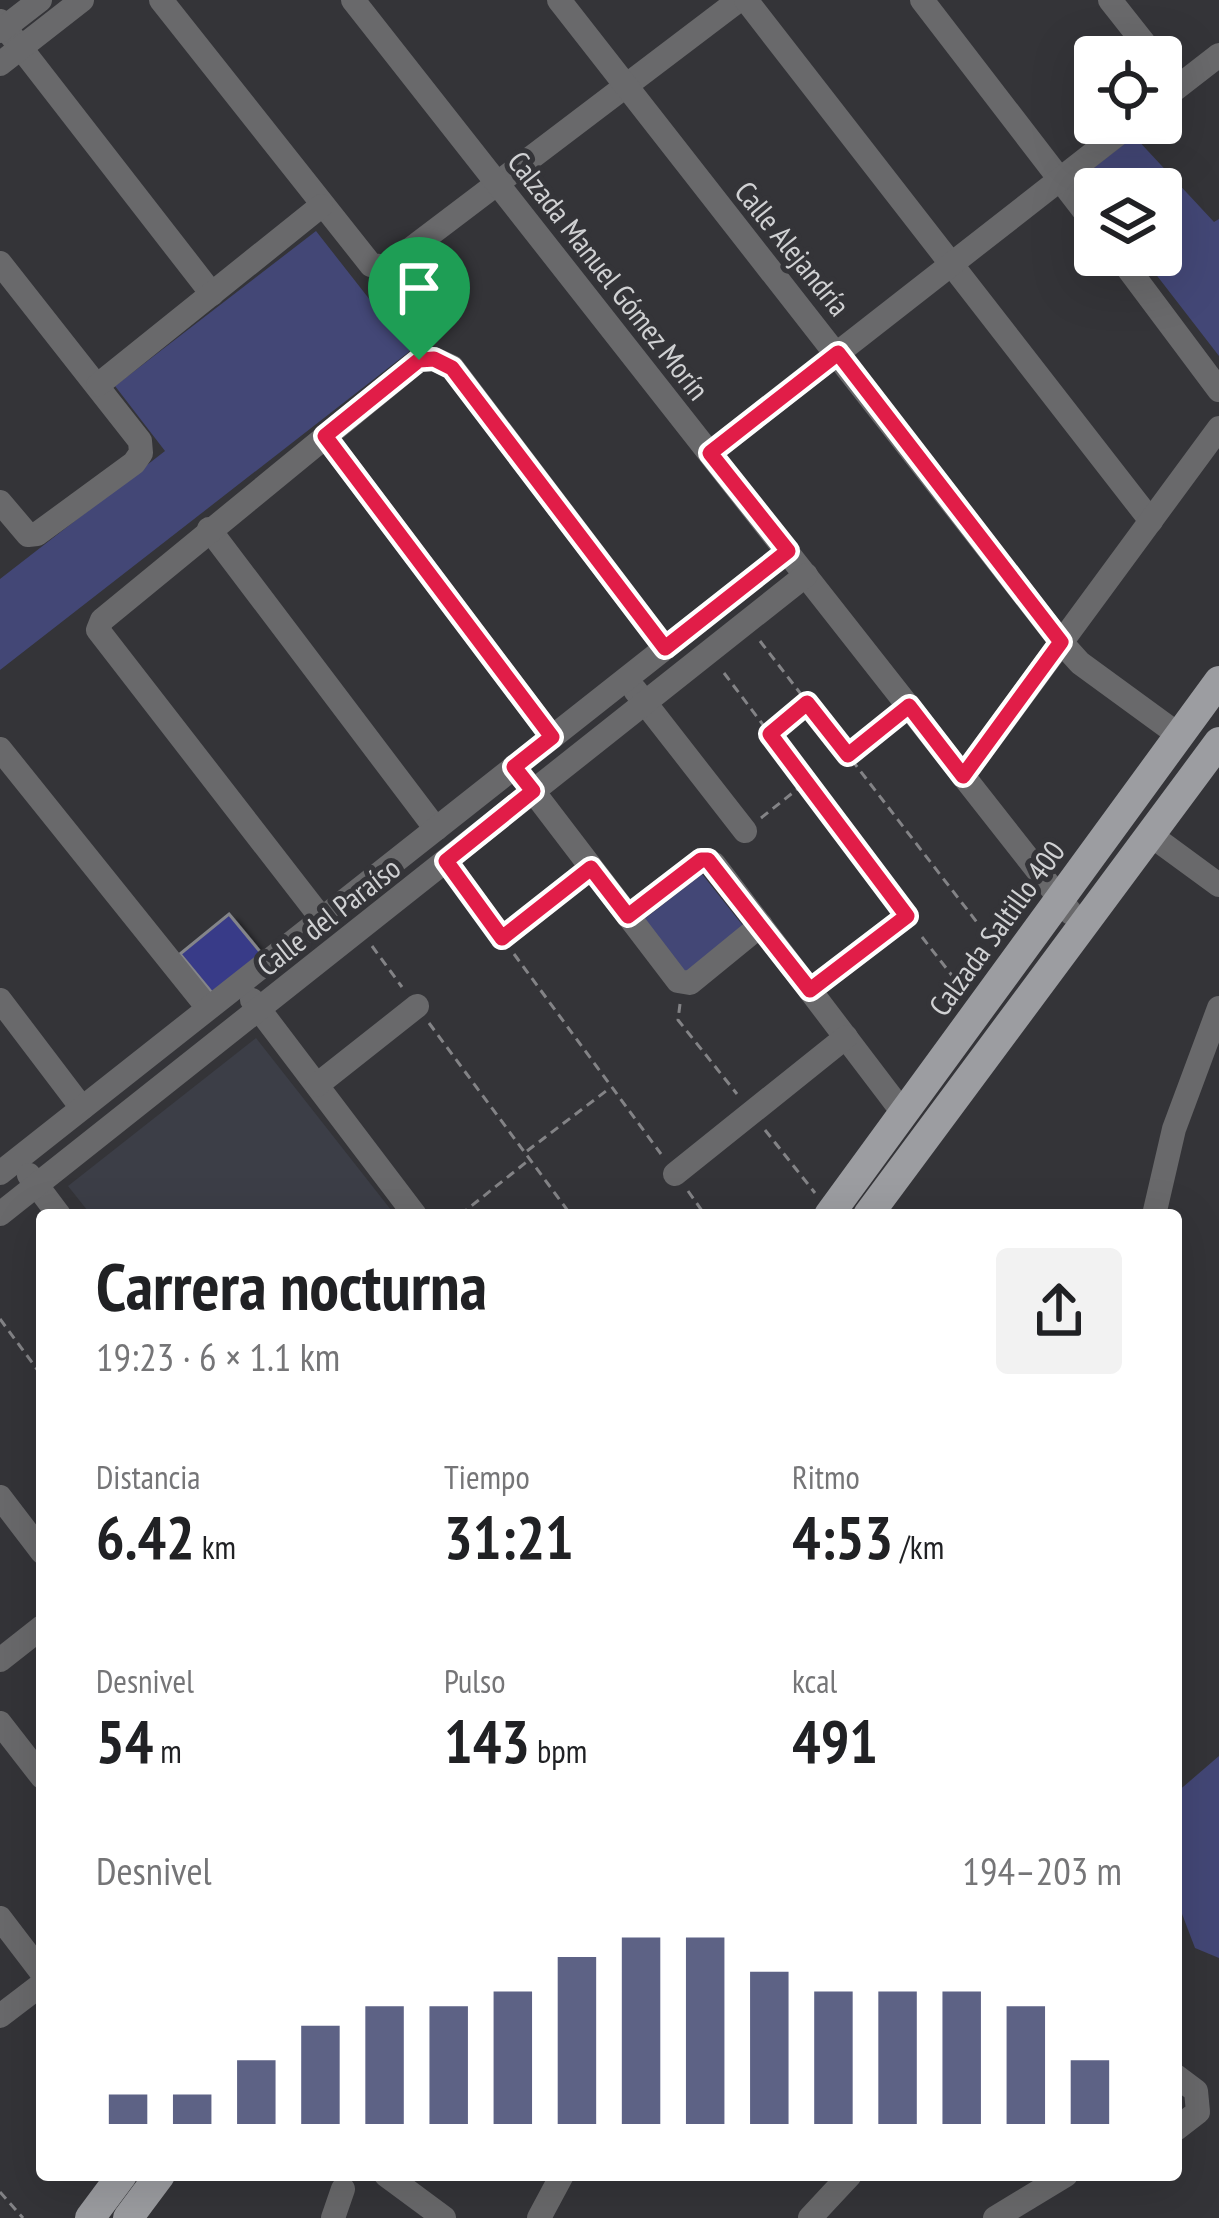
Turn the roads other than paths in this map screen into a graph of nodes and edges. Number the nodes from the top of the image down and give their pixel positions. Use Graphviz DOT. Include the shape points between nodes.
graph roads {
  1 [pos="82,0"];
  2 [pos="161,0"];
  3 [pos="353,0"];
  4 [pos="559,0"];
  5 [pos="743,0"];
  6 [pos="922,0"];
  7 [pos="1111,0"];
  8 [pos="49,6"];
  9 [pos="2,26"];
  10 [pos="1139,36"];
  11 [pos="21,48"];
  12 [pos="1219,55"];
  13 [pos="0,64"];
  14 [pos="1182,84"];
  15 [pos="628,88"];
  16 [pos="1105,144"];
  17 [pos="1060,179"];
  18 [pos="498,184"];
  19 [pos="1074,197"];
  20 [pos="321,206"];
  21 [pos="0,263"];
  22 [pos="952,264"];
  23 [pos="1134,276"];
  24 [pos="212,294"];
  25 [pos="838,353"];
  26 [pos="98,386"];
  27 [pos="1219,390"];
  28 [pos="1219,428"];
  29 [pos="325,436"];
  30 [pos="710,453"];
  31 [pos="0,502"];
  32 [pos="1151,520"];
  33 [pos="209,529"];
  34 [pos="788,551"];
  35 [pos="806,575"];
  36 [pos="1061,642"];
  37 [pos="665,648"];
  38 [pos="626,679"];
  39 [pos="1219,681"];
  40 [pos="645,702"];
  41 [pos="1180,736"];
  42 [pos="552,737"];
  43 [pos="1219,742"];
  44 [pos="0,749"];
  45 [pos="514,767"];
  46 [pos="963,776"];
  47 [pos="533,791"];
  48 [pos="436,829"];
  49 [pos="745,831"];
  50 [pos="1152,836"];
  51 [pos="591,868"];
  52 [pos="1219,885"];
  53 [pos="1060,901"];
  54 [pos="628,916"];
  55 [pos="907,916"];
  56 [pos="322,919"];
  57 [pos="760,925"];
  58 [pos="1083,928"];
  59 [pos="502,938"];
  60 [pos="240,983"];
  61 [pos="810,990"];
  62 [pos="0,1000"];
  63 [pos="417,1006"];
  64 [pos="208,1008"];
  65 [pos="1219,1008"];
  66 [pos="259,1009"];
  67 [pos="846,1036"];
  68 [pos="317,1085"];
  69 [pos="82,1108"];
  70 [pos="904,1114"];
  71 [pos="9,1166"];
  72 [pos="675,1174"];
  73 [pos="37,1185"];
  74 [pos="55,1209"];
  75 [pos="411,1209"];
  76 [pos="833,1209"];
  77 [pos="872,1209"];
  78 [pos="1155,1209"];
  79 [pos="0,1214"];
  80 [pos="0,1497"];
  81 [pos="36,1544"];
  82 [pos="36,1632"];
  83 [pos="0,1660"];
  84 [pos="4,1737"];
  85 [pos="36,1771"];
  86 [pos="0,1918"];
  87 [pos="36,1965"];
  88 [pos="36,1989"];
  89 [pos="0,2017"];
  90 [pos="1182,2080"];
  91 [pos="1182,2124"];
  92 [pos="118,2181"];
  93 [pos="156,2181"];
  94 [pos="394,2181"];
  95 [pos="559,2181"];
  96 [pos="844,2181"];
  97 [pos="1056,2181"];
  98 [pos="343,2189"];
  99 [pos="90,2218"];
  100 [pos="128,2218"];
  101 [pos="333,2218"];
  102 [pos="444,2218"];
  103 [pos="539,2218"];
  104 [pos="810,2218"];
  105 [pos="995,2218"];
  1 -- 8 [label="street"];
  2 -- 20 [label="street"];
  3 -- 18 [label="street, Calzada Manuel Gómez Morín"];
  4 -- 15 [label="street, Calle Alejandría"];
  5 -- 15 [label="street"];
  5 -- 22 [label="street"];
  6 -- 17 [label="street"];
  7 -- 10 [label="street"];
  8 -- 9 [label="street"];
  8 -- 11 [label="street"];
  9 -- 11 [label="street"];
  11 -- 13 [label="street"];
  11 -- 24 [label="street"];
  12 -- 14 [label="street"];
  15 -- 18 [label="street"];
  15 -- 25 [label="street, Calle Alejandría"];
  16 -- 17 [label="street"];
  17 -- 19 [label="street"];
  17 -- 22 [label="street"];
  18 -- 20 [label="street" via="379,268"];
  18 -- 30 [label="street, Calzada Manuel Gómez Morín"];
  20 -- 24 [label="street"];
  21 -- 26 [label="street"];
  22 -- 25 [label="street"];
  22 -- 32 [label="street"];
  23 -- 27 [label="street"];
  24 -- 26 [label="street"];
  25 -- 30 [label="street"];
  25 -- 36 [label="street, Calle Alejandría"];
  26 -- 31 [label="street" via="140,441 134,463 37,535"];
  28 -- 32 [label="street"];
  29 -- 33 [label="street"];
  29 -- 37 [label="street" via="419,360 452,368"];
  29 -- 42 [label="street"];
  30 -- 34 [label="street, Calzada Manuel Gómez Morín"];
  32 -- 36 [label="street"];
  33 -- 48 [label="street"];
  33 -- 56 [label="street" via="98,630"];
  34 -- 35 [label="street, Calzada Manuel Gómez Morín"];
  34 -- 37 [label="street, Calle del Paraíso"];
  35 -- 40 [label="street, Calle del Paraíso"];
  35 -- 46 [label="street, Calzada Manuel Gómez Morín"];
  36 -- 41 [label="street, Calle Alejandría"];
  36 -- 46 [label="street"];
  37 -- 38 [label="street, Calle del Paraíso"];
  38 -- 40 [label="street"];
  38 -- 42 [label="street, Calle del Paraíso"];
  39 -- 41 [label="main road, Calzada Saltillo 400"];
  40 -- 47 [label="street, Calle del Paraíso"];
  40 -- 49 [label="street"];
  41 -- 53 [label="main road, Calzada Saltillo 400"];
  42 -- 45 [label="street, Calle del Paraíso"];
  43 -- 50 [label="main road"];
  44 -- 64 [label="street"];
  45 -- 47 [label="street"];
  45 -- 48 [label="street, Calle del Paraíso"];
  46 -- 53 [label="street, Calzada Manuel Gómez Morín"];
  47 -- 51 [label="street"];
  47 -- 66 [label="street, Calle del Paraíso"];
  48 -- 56 [label="street, Calle del Paraíso"];
  50 -- 52 [label="street"];
  50 -- 58 [label="main road"];
  51 -- 54 [label="street"];
  51 -- 59 [label="street"];
  53 -- 58 [label="street, Calzada Manuel Gómez Morín"];
  53 -- 70 [label="main road, Calzada Saltillo 400"];
  54 -- 57 [label="street" via="708,860"];
  54 -- 57 [label="street" via="683,983"];
  55 -- 61 [label="street"];
  56 -- 60 [label="street, Calle del Paraíso"];
  57 -- 61 [label="street"];
  58 -- 77 [label="main road"];
  60 -- 64 [label="street, Calle del Paraíso"];
  60 -- 66 [label="street"];
  61 -- 67 [label="street"];
  62 -- 69 [label="street"];
  63 -- 68 [label="street"];
  64 -- 69 [label="street, Calle del Paraíso"];
  65 -- 78 [label="street" via="1174,1129"];
  66 -- 68 [label="street"];
  66 -- 73 [label="street, Calle del Paraíso"];
  67 -- 70 [label="street"];
  67 -- 72 [label="street"];
  68 -- 75 [label="street"];
  69 -- 71 [label="street, Calle del Paraíso"];
  70 -- 76 [label="main road, Calzada Saltillo 400"];
  71 -- 73 [label="street"];
  73 -- 74 [label="street"];
  73 -- 79 [label="street, Calle del Paraíso"];
  80 -- 81 [label="street"];
  82 -- 83 [label="street"];
  84 -- 85 [label="street"];
  86 -- 87 [label="street"];
  88 -- 89 [label="street"];
  90 -- 91 [label="street" via="1196,2091 1198,2112"];
  92 -- 99 [label="main road"];
  93 -- 100 [label="main road"];
  94 -- 102 [label="street"];
  95 -- 103 [label="street"];
  96 -- 104 [label="street"];
  97 -- 105 [label="street"];
  98 -- 101 [label="street"];
}
